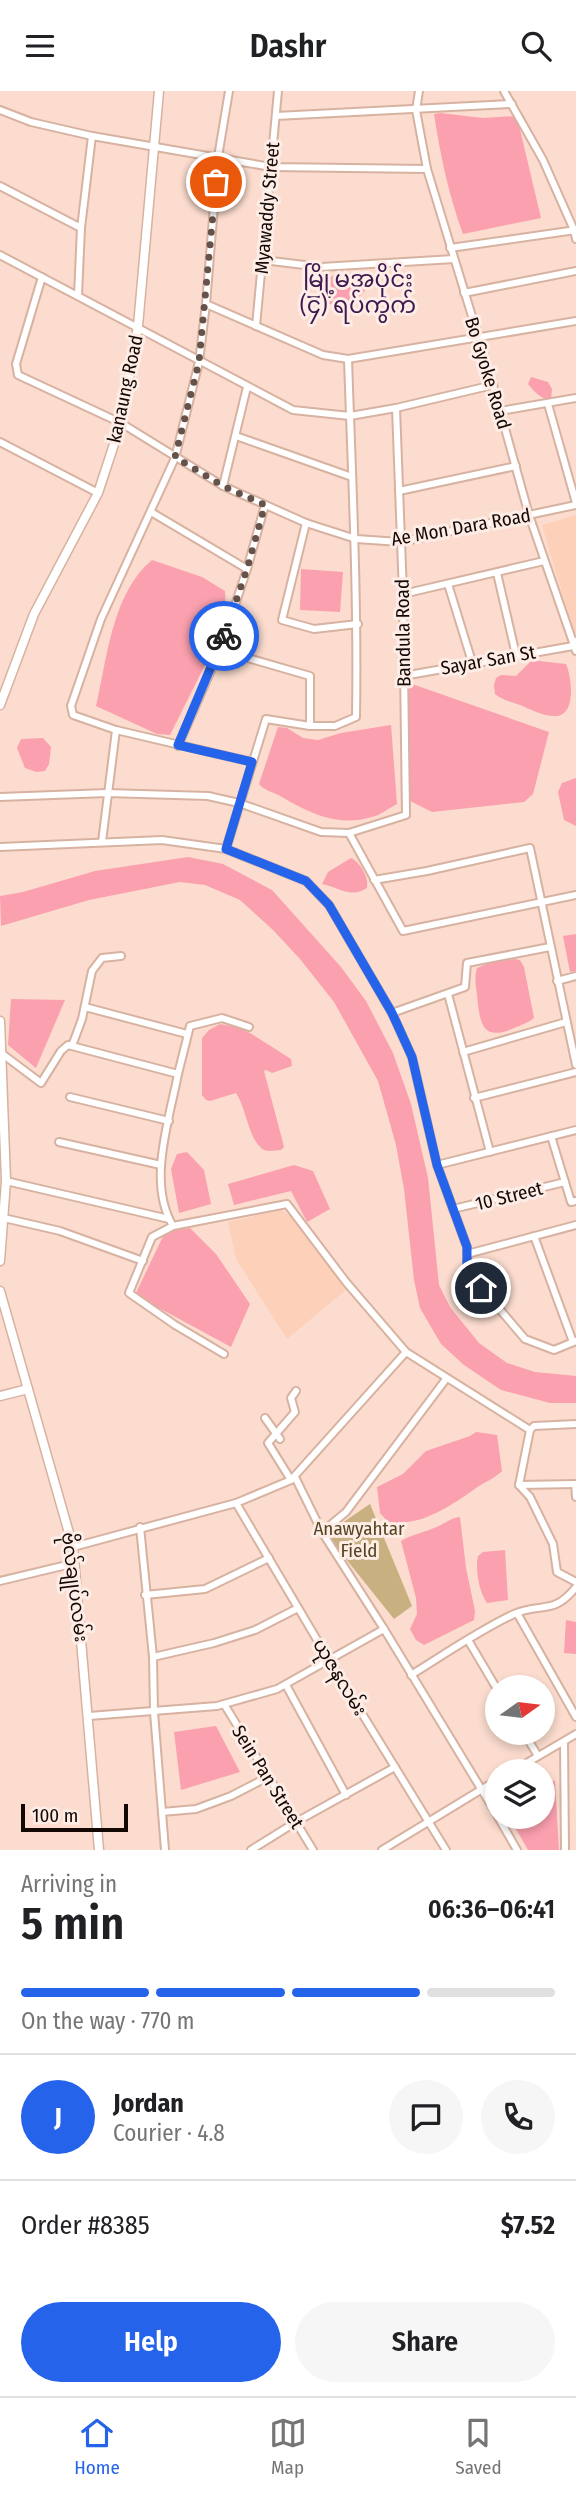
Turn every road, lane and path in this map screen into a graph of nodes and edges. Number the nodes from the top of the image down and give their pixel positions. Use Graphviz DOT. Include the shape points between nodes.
graph roads {
  1 [pos="159,91"];
  2 [pos="229,91"];
  3 [pos="278,91"];
  4 [pos="419,91"];
  5 [pos="504,91"];
  6 [pos="512,104"];
  7 [pos="0,110"];
  8 [pos="416,110"];
  9 [pos="276,116"];
  10 [pos="92,136"];
  11 [pos="153,147"];
  12 [pos="218,157"];
  13 [pos="271,167"];
  14 [pos="427,169"];
  15 [pos="0,186"];
  16 [pos="81,228"];
  17 [pos="575,230"];
  18 [pos="576,239"];
  19 [pos="450,248"];
  20 [pos="0,255"];
  21 [pos="454,259"];
  22 [pos="263,260"];
  23 [pos="576,271"];
  24 [pos="42,277"];
  25 [pos="464,293"];
  26 [pos="78,295"];
  27 [pos="206,304"];
  28 [pos="576,321"];
  29 [pos="256,325"];
  30 [pos="138,327"];
  31 [pos="478,337"];
  32 [pos="348,359"];
  33 [pos="199,362"];
  34 [pos="493,385"];
  35 [pos="247,387"];
  36 [pos="576,398"];
  37 [pos="548,404"];
  38 [pos="396,408"];
  39 [pos="500,411"];
  40 [pos="350,416"];
  41 [pos="121,423"];
  42 [pos="236,436"];
  43 [pos="0,442"];
  44 [pos="175,457"];
  45 [pos="516,466"];
  46 [pos="352,477"];
  47 [pos="223,486"];
  48 [pos="399,491"];
  49 [pos="98,493"];
  50 [pos="576,504"];
  51 [pos="265,505"];
  52 [pos="150,512"];
  53 [pos="528,515"];
  54 [pos="306,523"];
  55 [pos="356,539"];
  56 [pos="400,542"];
  57 [pos="544,561"];
  58 [pos="247,569"];
  59 [pos="498,573"];
  60 [pos="448,584"];
  61 [pos="403,594"];
  62 [pos="358,624"];
  63 [pos="575,646"];
  64 [pos="220,650"];
  65 [pos="516,655"];
  66 [pos="472,662"];
  67 [pos="403,676"];
  68 [pos="0,705"];
  69 [pos="310,726"];
  70 [pos="116,730"];
  71 [pos="178,745"];
  72 [pos="252,762"];
  73 [pos="107,793"];
  74 [pos="0,797"];
  75 [pos="239,803"];
  76 [pos="349,833"];
  77 [pos="102,842"];
  78 [pos="0,847"];
  79 [pos="226,849"];
  80 [pos="374,880"];
  81 [pos="576,895"];
  82 [pos="541,901"];
  83 [pos="550,947"];
  84 [pos="121,956"];
  85 [pos="576,976"];
  86 [pos="557,981"];
  87 [pos="448,994"];
  88 [pos="85,1007"];
  89 [pos="392,1013"];
  90 [pos="0,1021"];
  91 [pos="566,1022"];
  92 [pos="249,1027"];
  93 [pos="187,1034"];
  94 [pos="1,1046"];
  95 [pos="72,1047"];
  96 [pos="463,1052"];
  97 [pos="576,1065"];
  98 [pos="576,1072"];
  99 [pos="178,1074"];
  100 [pos="70,1097"];
  101 [pos="474,1098"];
  102 [pos="2,1107"];
  103 [pos="169,1121"];
  104 [pos="576,1130"];
  105 [pos="551,1136"];
  106 [pos="60,1142"];
  107 [pos="490,1152"];
  108 [pos="161,1165"];
  109 [pos="437,1165"];
  110 [pos="6,1181"];
  111 [pos="565,1182"];
  112 [pos="575,1203"];
  113 [pos="453,1209"];
  114 [pos="4,1218"];
  115 [pos="171,1223"];
  116 [pos="576,1225"];
  117 [pos="534,1236"];
  118 [pos="467,1254"];
  119 [pos="0,1261"];
  120 [pos="143,1261"];
  121 [pos="0,1291"];
  122 [pos="574,1342"];
  123 [pos="406,1352"];
  124 [pos="224,1354"];
  125 [pos="446,1379"];
  126 [pos="28,1389"];
  127 [pos="296,1391"];
  128 [pos="0,1396"];
  129 [pos="265,1418"];
  130 [pos="576,1424"];
  131 [pos="530,1430"];
  132 [pos="275,1432"];
  133 [pos="280,1439"];
  134 [pos="293,1478"];
  135 [pos="575,1484"];
  136 [pos="519,1485"];
  137 [pos="576,1497"];
  138 [pos="236,1503"];
  139 [pos="140,1527"];
  140 [pos="322,1532"];
  141 [pos="74,1547"];
  142 [pos="269,1558"];
  143 [pos="75,1563"];
  144 [pos="0,1581"];
  145 [pos="576,1582"];
  146 [pos="576,1587"];
  147 [pos="145,1595"];
  148 [pos="298,1608"];
  149 [pos="517,1613"];
  150 [pos="384,1629"];
  151 [pos="468,1640"];
  152 [pos="152,1657"];
  153 [pos="328,1660"];
  154 [pos="411,1675"];
  155 [pos="489,1675"];
  156 [pos="286,1685"];
  157 [pos="224,1705"];
  158 [pos="154,1712"];
  159 [pos="89,1716"];
  160 [pos="576,1717"];
  161 [pos="576,1734"];
  162 [pos="564,1742"];
  163 [pos="531,1745"];
  164 [pos="538,1756"];
  165 [pos="533,1759"];
  166 [pos="395,1767"];
  167 [pos="268,1777"];
  168 [pos="485,1787"];
  169 [pos="482,1789"];
  170 [pos="485,1794"];
  171 [pos="346,1795"];
  172 [pos="162,1812"];
  173 [pos="296,1822"];
  174 [pos="429,1822"];
  175 [pos="505,1829"];
  176 [pos="99,1850"];
  177 [pos="165,1850"];
  178 [pos="251,1850"];
  179 [pos="313,1850"];
  180 [pos="382,1850"];
  181 [pos="446,1850"];
  182 [pos="517,1850"];
  183 [pos="565,1850"];
  1 -- 11 [label="street, kanaung Road"];
  2 -- 12 [label="street"];
  3 -- 9 [label="street, Myawaddy Street"];
  4 -- 8 [label="street, Bo Gyoke Road"];
  5 -- 6 [label="street"];
  6 -- 8 [label="street"];
  6 -- 17 [label="street"];
  7 -- 10 [label="street"];
  8 -- 9 [label="street"];
  8 -- 14 [label="street, Bo Gyoke Road"];
  9 -- 13 [label="street, Myawaddy Street"];
  10 -- 11 [label="street"];
  10 -- 16 [label="street"];
  11 -- 12 [label="street"];
  11 -- 30 [label="street, kanaung Road"];
  12 -- 13 [label="street"];
  12 -- 27 [label="street"];
  13 -- 14 [label="street"];
  13 -- 22 [label="street, Myawaddy Street"];
  14 -- 19 [label="street, Bo Gyoke Road"];
  15 -- 16 [label="street"];
  16 -- 26 [label="street"];
  17 -- 18 [label="street"];
  17 -- 19 [label="street"];
  19 -- 21 [label="street, Bo Gyoke Road"];
  20 -- 24 [label="street"];
  21 -- 22 [label="street" via="321,267"];
  21 -- 25 [label="street, Bo Gyoke Road"];
  22 -- 29 [label="street, Myawaddy Street"];
  23 -- 25 [label="street"];
  24 -- 26 [label="street"];
  24 -- 41 [label="street, Ae Mon Dara Road" via="16,364 18,375"];
  25 -- 31 [label="street, Bo Gyoke Road"];
  26 -- 30 [label="street"];
  27 -- 29 [label="street"];
  27 -- 33 [label="street"];
  28 -- 31 [label="street"];
  29 -- 32 [label="street" via="323,355"];
  30 -- 33 [label="street"];
  30 -- 41 [label="street, kanaung Road"];
  31 -- 32 [label="street"];
  31 -- 34 [label="street, Bo Gyoke Road"];
  32 -- 40 [label="street"];
  33 -- 35 [label="street"];
  33 -- 44 [label="street"];
  34 -- 38 [label="street"];
  34 -- 39 [label="street, Bo Gyoke Road"];
  35 -- 40 [label="street" via="293,410"];
  35 -- 42 [label="street"];
  36 -- 37 [label="street"];
  37 -- 39 [label="street"];
  37 -- 50 [label="street"];
  38 -- 40 [label="street"];
  38 -- 48 [label="street, Bandula Road"];
  39 -- 45 [label="street, Bo Gyoke Road"];
  40 -- 46 [label="street"];
  41 -- 44 [label="street, Ae Mon Dara Road"];
  41 -- 49 [label="street, kanaung Road"];
  42 -- 46 [label="street"];
  42 -- 47 [label="street"];
  43 -- 49 [label="street"];
  44 -- 47 [label="street, Ae Mon Dara Road"];
  44 -- 52 [label="street"];
  45 -- 48 [label="street"];
  45 -- 53 [label="street, Bo Gyoke Road"];
  46 -- 55 [label="street"];
  47 -- 51 [label="street, Ae Mon Dara Road"];
  48 -- 56 [label="street, Bandula Road"];
  49 -- 68 [label="street, kanaung Road" via="34,614"];
  50 -- 53 [label="street, Ae Mon Dara Road"];
  51 -- 54 [label="street, Ae Mon Dara Road"];
  51 -- 58 [label="street"];
  52 -- 58 [label="street"];
  52 -- 70 [label="street" via="101,619 71,706 73,715"];
  53 -- 56 [label="street, Ae Mon Dara Road"];
  53 -- 57 [label="street, Bo Gyoke Road"];
  54 -- 55 [label="street, Ae Mon Dara Road"];
  54 -- 62 [label="street" via="282,619 310,629"];
  55 -- 56 [label="street, Ae Mon Dara Road"];
  55 -- 62 [label="street"];
  56 -- 61 [label="street, Bandula Road"];
  57 -- 59 [label="street"];
  57 -- 63 [label="street, Bo Gyoke Road"];
  58 -- 64 [label="street"];
  59 -- 60 [label="street"];
  59 -- 65 [label="street"];
  60 -- 61 [label="street"];
  60 -- 66 [label="street"];
  61 -- 67 [label="street, Bandula Road"];
  62 -- 69 [label="street" via="356,717 335,726"];
  63 -- 65 [label="street, Sayar San St"];
  64 -- 69 [label="street" via="310,676"];
  64 -- 71 [label="street"];
  65 -- 66 [label="street, Sayar San St"];
  66 -- 67 [label="street, Sayar San St"];
  67 -- 76 [label="street, Bandula Road" via="406,815"];
  69 -- 72 [label="street" via="266,719"];
  70 -- 71 [label="street"];
  70 -- 73 [label="street"];
  71 -- 72 [label="street"];
  72 -- 75 [label="street"];
  73 -- 74 [label="street"];
  73 -- 75 [label="street" via="208,796"];
  73 -- 77 [label="street"];
  75 -- 76 [label="street" via="321,832"];
  75 -- 79 [label="street"];
  76 -- 80 [label="street"];
  77 -- 78 [label="street"];
  77 -- 79 [label="street" via="162,840"];
  79 -- 89 [label="street" via="306,881 329,905"];
  80 -- 82 [label="street" via="403,931"];
  80 -- 82 [label="street" via="530,848"];
  81 -- 82 [label="street"];
  82 -- 83 [label="street"];
  83 -- 86 [label="street"];
  83 -- 87 [label="street" via="467,963 465,987"];
  84 -- 88 [label="street" via="102,958 95,967"];
  85 -- 86 [label="street"];
  86 -- 91 [label="street"];
  87 -- 89 [label="street"];
  87 -- 96 [label="street"];
  88 -- 93 [label="street"];
  88 -- 95 [label="street"];
  89 -- 109 [label="street" via="412,1057"];
  90 -- 94 [label="street"];
  91 -- 96 [label="street"];
  91 -- 97 [label="street"];
  92 -- 93 [label="street" via="222,1018 190,1026"];
  93 -- 99 [label="street"];
  94 -- 95 [label="street" via="41,1083 61,1051"];
  94 -- 102 [label="street"];
  95 -- 99 [label="street"];
  96 -- 101 [label="street"];
  98 -- 101 [label="street"];
  99 -- 103 [label="street"];
  100 -- 103 [label="street"];
  101 -- 107 [label="street"];
  102 -- 110 [label="street"];
  103 -- 108 [label="street"];
  104 -- 105 [label="street"];
  105 -- 107 [label="street"];
  105 -- 111 [label="street"];
  106 -- 108 [label="street"];
  107 -- 109 [label="street"];
  108 -- 115 [label="street" via="160,1191"];
  109 -- 113 [label="street"];
  110 -- 114 [label="street"];
  110 -- 115 [label="street"];
  111 -- 112 [label="street"];
  111 -- 113 [label="street, 10 Street"];
  113 -- 118 [label="street"];
  114 -- 119 [label="street"];
  114 -- 120 [label="street" via="60,1231"];
  115 -- 120 [label="street" via="152,1237"];
  115 -- 123 [label="street" via="287,1204"];
  116 -- 117 [label="street"];
  117 -- 118 [label="street"];
  117 -- 122 [label="street"];
  118 -- 122 [label="street" via="467,1271 525,1339 554,1350"];
  120 -- 124 [label="street" via="129,1293"];
  121 -- 126 [label="street, ဗိုလ်ချုပ်လမ်း"];
  123 -- 125 [label="street"];
  123 -- 134 [label="street"];
  125 -- 131 [label="street"];
  125 -- 140 [label="street" via="346,1512"];
  126 -- 128 [label="street"];
  126 -- 141 [label="street, ဗိုလ်ချုပ်လမ်း"];
  127 -- 132 [label="street" via="292,1398 295,1412"];
  129 -- 132 [label="street"];
  130 -- 131 [label="street"];
  131 -- 136 [label="street"];
  132 -- 133 [label="street"];
  132 -- 134 [label="street" via="268,1445"];
  134 -- 138 [label="street"];
  134 -- 140 [label="street"];
  135 -- 136 [label="street"];
  135 -- 137 [label="street"];
  136 -- 145 [label="street" via="530,1497 553,1545 557,1572"];
  138 -- 139 [label="street"];
  138 -- 142 [label="street, ယုဇနလမ်း"];
  139 -- 141 [label="street"];
  139 -- 147 [label="street"];
  140 -- 150 [label="street"];
  141 -- 143 [label="street, ဗိုလ်ချုပ်လမ်း"];
  142 -- 147 [label="street" via="205,1589"];
  142 -- 148 [label="street, ယုဇနလမ်း"];
  143 -- 144 [label="street"];
  143 -- 159 [label="street, ဗိုလ်ချုပ်လမ်း"];
  146 -- 149 [label="street" via="554,1607"];
  147 -- 152 [label="street"];
  148 -- 152 [label="street" via="255,1630"];
  148 -- 153 [label="street, ယုဇနလမ်း"];
  149 -- 151 [label="street"];
  149 -- 160 [label="street"];
  150 -- 153 [label="street"];
  150 -- 154 [label="street"];
  151 -- 154 [label="street"];
  151 -- 155 [label="street"];
  152 -- 158 [label="street"];
  153 -- 156 [label="street"];
  153 -- 166 [label="street, ယုဇနလမ်း"];
  154 -- 169 [label="street"];
  156 -- 157 [label="street"];
  156 -- 171 [label="street"];
  157 -- 158 [label="street"];
  157 -- 167 [label="street, Sein Pan Street"];
  158 -- 159 [label="street"];
  158 -- 172 [label="street"];
  159 -- 176 [label="street, ဗိုလ်ချုပ်လမ်း"];
  161 -- 162 [label="street"];
  162 -- 164 [label="street"];
  162 -- 183 [label="street"];
  163 -- 164 [label="street"];
  164 -- 165 [label="street"];
  166 -- 171 [label="street"];
  166 -- 174 [label="street, ယုဇနလမ်း"];
  167 -- 172 [label="street" via="196,1809"];
  167 -- 173 [label="street, Sein Pan Street"];
  168 -- 169 [label="street"];
  169 -- 170 [label="street"];
  169 -- 174 [label="street"];
  171 -- 173 [label="street"];
  172 -- 177 [label="street"];
  173 -- 178 [label="street"];
  173 -- 179 [label="street, Sein Pan Street"];
  174 -- 180 [label="street"];
  174 -- 181 [label="street, ယုဇနလမ်း"];
  175 -- 182 [label="street"];
}
